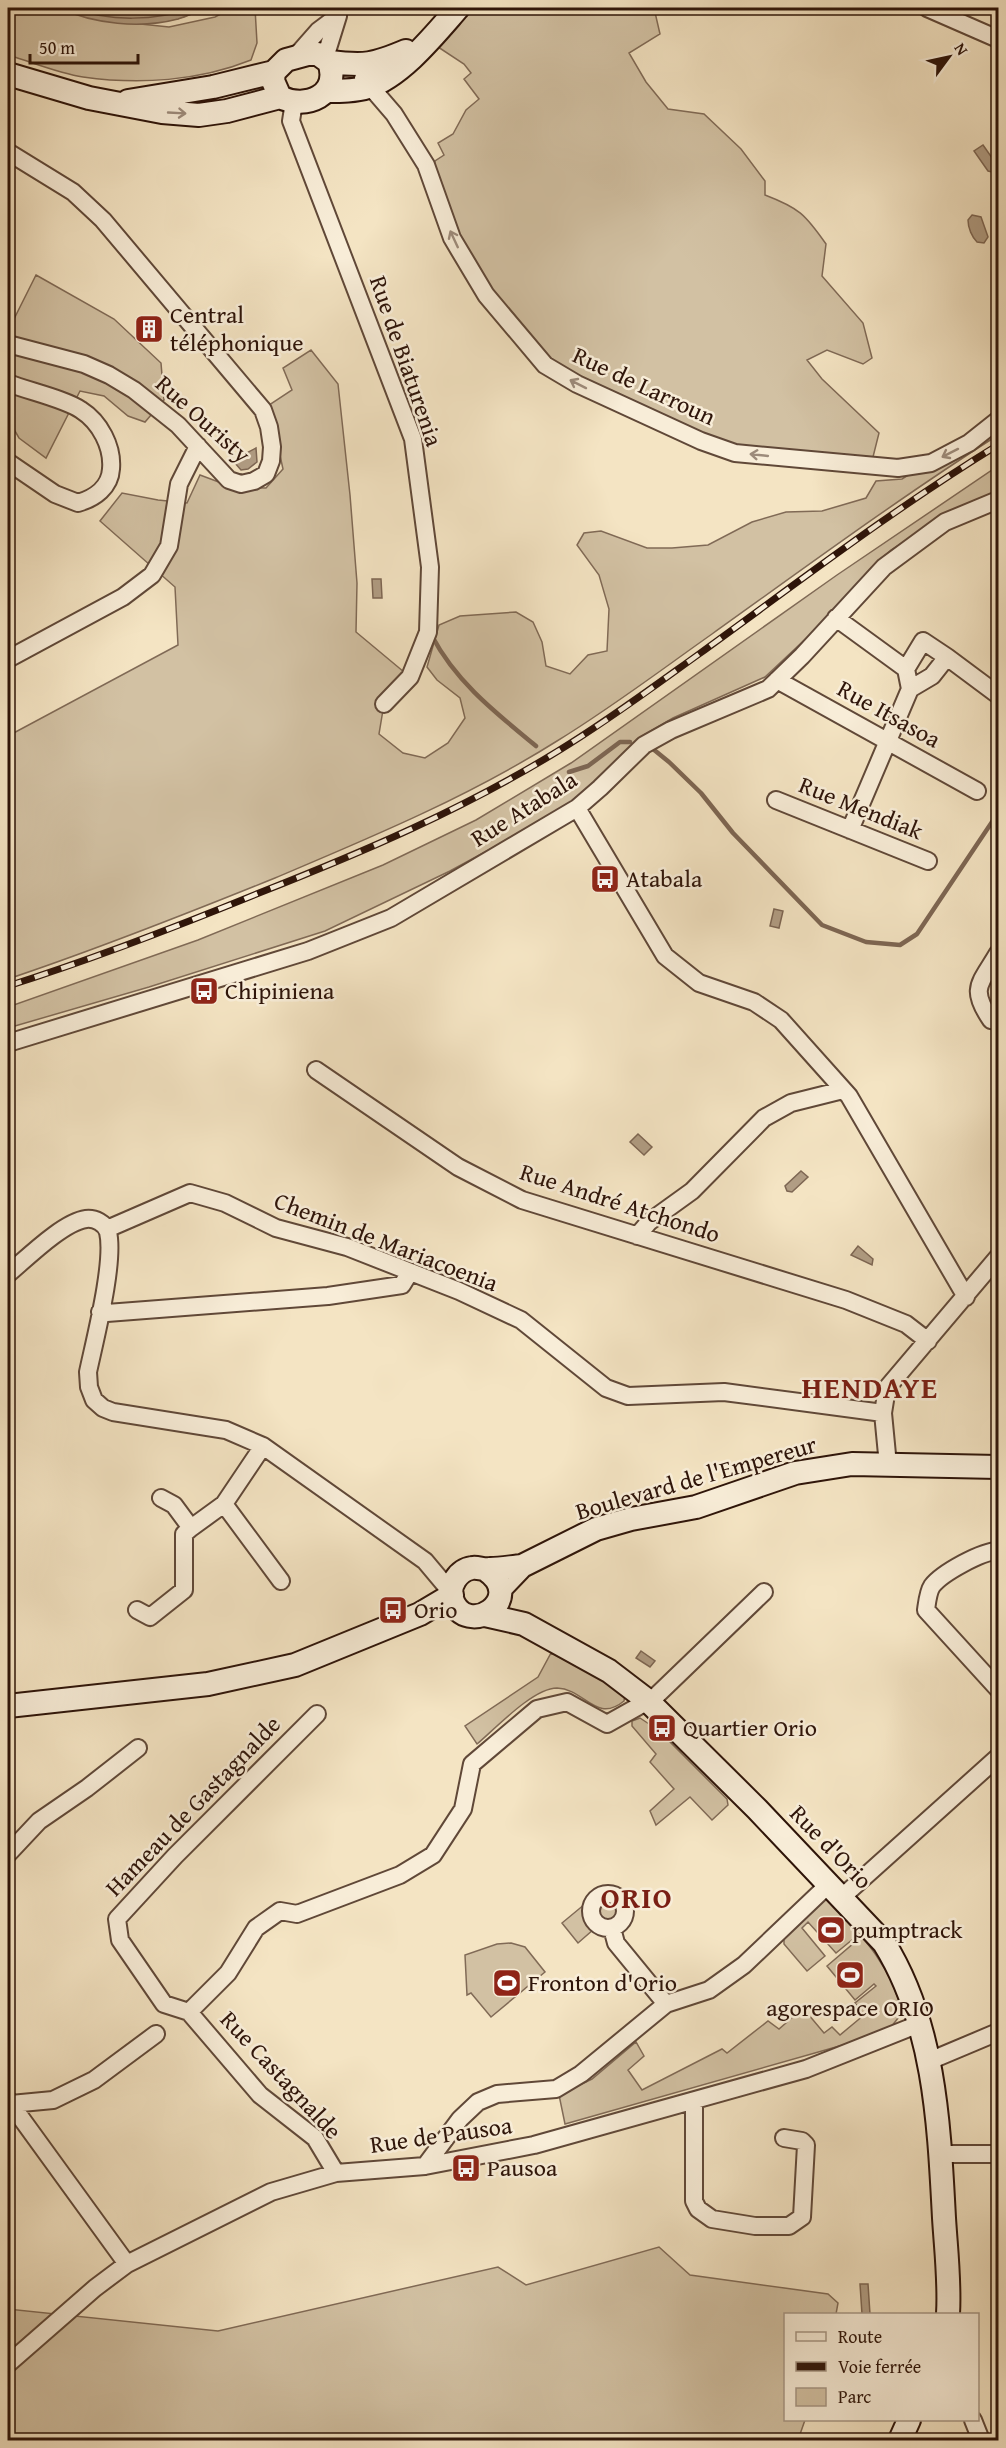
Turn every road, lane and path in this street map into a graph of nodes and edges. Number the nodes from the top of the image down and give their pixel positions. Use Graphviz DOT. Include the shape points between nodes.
graph roads {
  1 [pos="458,8"];
  2 [pos="927,8"];
  3 [pos="341,12"];
  4 [pos="999,39"];
  5 [pos="429,40"];
  6 [pos="296,56"];
  7 [pos="335,61"];
  8 [pos="274,72"];
  9 [pos="8,74"];
  10 [pos="371,86"];
  11 [pos="327,91"];
  12 [pos="287,100"];
  13 [pos="120,103"];
  14 [pos="8,152"];
  15 [pos="8,344"];
  16 [pos="8,383"];
  17 [pos="999,420"];
  18 [pos="198,446"];
  19 [pos="8,462"];
  20 [pos="999,500"];
  21 [pos="836,618"];
  22 [pos="947,657"];
  23 [pos="8,659"];
  24 [pos="906,669"];
  25 [pos="777,680"];
  26 [pos="910,689"];
  27 [pos="999,695"];
  28 [pos="384,704"];
  29 [pos="888,741"];
  30 [pos="977,791"];
  31 [pos="776,800"];
  32 [pos="577,808"];
  33 [pos="850,830"];
  34 [pos="928,861"];
  35 [pos="999,953"];
  36 [pos="999,1021"];
  37 [pos="8,1043"];
  38 [pos="316,1070"];
  39 [pos="843,1090"];
  40 [pos="107,1229"];
  41 [pos="637,1236"];
  42 [pos="999,1257"];
  43 [pos="410,1272"];
  44 [pos="8,1274"];
  45 [pos="966,1297"];
  46 [pos="100,1312"];
  47 [pos="927,1341"];
  48 [pos="883,1413"];
  49 [pos="263,1446"];
  50 [pos="888,1465"];
  51 [pos="999,1467"];
  52 [pos="161,1498"];
  53 [pos="224,1504"];
  54 [pos="191,1528"];
  55 [pos="999,1551"];
  56 [pos="425,1561"];
  57 [pos="522,1566"];
  58 [pos="486,1570"];
  59 [pos="463,1571"];
  60 [pos="281,1581"];
  61 [pos="764,1592"];
  62 [pos="500,1593"];
  63 [pos="454,1599"];
  64 [pos="137,1610"];
  65 [pos="485,1615"];
  66 [pos="524,1624"];
  67 [pos="999,1689"];
  68 [pos="646,1700"];
  69 [pos="8,1706"];
  70 [pos="317,1714"];
  71 [pos="138,1748"];
  72 [pos="999,1757"];
  73 [pos="8,1854"];
  74 [pos="835,1891"];
  75 [pos="612,1928"];
  76 [pos="666,2004"];
  77 [pos="189,2012"];
  78 [pos="919,2024"];
  79 [pos="999,2032"];
  80 [pos="156,2034"];
  81 [pos="928,2061"];
  82 [pos="694,2101"];
  83 [pos="8,2104"];
  84 [pos="784,2138"];
  85 [pos="940,2154"];
  86 [pos="999,2154"];
  87 [pos="425,2166"];
  88 [pos="336,2173"];
  89 [pos="127,2264"];
  90 [pos="948,2313"];
  91 [pos="8,2364"];
  92 [pos="909,2421"];
  93 [pos="973,2421"];
  94 [pos="900,2440"];
  95 [pos="981,2440"];
  1 -- 5 [label="main road"];
  2 -- 4 [label="street"];
  3 -- 6 [label="street"];
  3 -- 7 [label="street"];
  5 -- 7 [label="main road" via="379,62"];
  5 -- 10 [label="main road" via="400,69"];
  6 -- 7 [label="main road" via="318,54"];
  6 -- 8 [label="main road"];
  7 -- 10 [label="street, Rue de Larroun"];
  7 -- 11 [label="main road"];
  8 -- 12 [label="main road" via="273,81"];
  8 -- 13 [label="main road"];
  9 -- 13 [label="main road"];
  10 -- 11 [label="main road"];
  17 -- 10 [label="street, Rue de Larroun, one-way" via="969,443 931,463 898,468 735,453 700,441 577,384 545,365 486,295 452,238 426,165"];
  11 -- 12 [label="main road" via="319,96"];
  13 -- 12 [label="main road, one-way" via="162,112 199,114"];
  12 -- 28 [label="street, Rue de Biaturenia" via="291,121 412,439 430,567 428,632 411,677"];
  14 -- 18 [label="street, Rue Ouristy" via="66,186 103,220 230,369 263,410 269,427 271,461 266,474 241,484 229,480"];
  15 -- 18 [label="street, Rue Ouristy" via="84,364 109,375 156,406"];
  16 -- 19 [label="street" via="81,410 105,437 112,459 105,486 78,503 55,494"];
  18 -- 23 [label="street" via="179,484 169,546 152,575 123,597"];
  20 -- 21 [label="street, Rue Atabala" via="945,522 884,567"];
  21 -- 24 [label="street"];
  21 -- 25 [label="street, Rue Atabala"];
  22 -- 24 [label="street" via="923,641"];
  22 -- 26 [label="street" via="932,676"];
  22 -- 27 [label="street"];
  24 -- 26 [label="street"];
  25 -- 29 [label="street, Rue Itsasoa"];
  25 -- 32 [label="street, Rue Atabala" via="768,688 644,745"];
  26 -- 29 [label="street"];
  29 -- 30 [label="street, Rue Itsasoa"];
  29 -- 33 [label="street"];
  31 -- 33 [label="street, Rue Mendiak"];
  32 -- 37 [label="street, Rue Atabala" via="391,918 308,951"];
  32 -- 39 [label="street" via="665,956 699,983 754,1002 781,1020"];
  33 -- 34 [label="street, Rue Mendiak"];
  35 -- 36 [label="street" via="980,985 979,1001 991,1020"];
  38 -- 41 [label="street, Rue André Atchondo" via="458,1167 522,1200"];
  39 -- 41 [label="street" via="791,1103 764,1118 692,1191"];
  39 -- 45 [label="street"];
  40 -- 43 [label="street, Chemin de Mariacoenia" via="190,1193 225,1203 276,1228 347,1247"];
  40 -- 44 [label="street" via="99,1220 85,1219 57,1233"];
  40 -- 46 [label="street" via="110,1255"];
  41 -- 47 [label="street, Rue André Atchondo" via="846,1300 906,1324"];
  42 -- 45 [label="street"];
  43 -- 46 [label="street" via="402,1285 328,1296"];
  43 -- 48 [label="street, Chemin de Mariacoenia" via="521,1320 606,1388 628,1396 724,1392"];
  45 -- 47 [label="street"];
  46 -- 49 [label="street" via="89,1380 94,1400 113,1412 226,1430"];
  47 -- 48 [label="street" via="887,1388"];
  48 -- 50 [label="street"];
  49 -- 53 [label="street"];
  49 -- 56 [label="street"];
  50 -- 51 [label="main road, Boulevard de l'Empereur"];
  50 -- 57 [label="main road, Boulevard de l'Empereur" via="852,1464 795,1473 696,1507 596,1529"];
  52 -- 54 [label="street" via="174,1505"];
  53 -- 54 [label="street"];
  53 -- 60 [label="street"];
  54 -- 64 [label="street" via="184,1534 184,1590 150,1617"];
  55 -- 67 [label="street" via="964,1562 931,1587 926,1610"];
  56 -- 59 [label="street"];
  56 -- 63 [label="street"];
  57 -- 58 [label="main road, Boulevard de l'Empereur"];
  57 -- 62 [label="main road, Boulevard de l'Empereur"];
  58 -- 59 [label="main road, Boulevard de l'Empereur"];
  58 -- 62 [label="main road" via="493,1574"];
  59 -- 63 [label="main road" via="454,1579"];
  61 -- 68 [label="street" via="655,1697"];
  62 -- 65 [label="main road, Boulevard de l'Empereur" via="492,1611"];
  62 -- 66 [label="main road, Rue d'Orio"];
  63 -- 65 [label="main road" via="469,1616"];
  63 -- 69 [label="main road" via="295,1665 208,1684"];
  65 -- 66 [label="main road, Rue d'Orio"];
  66 -- 68 [label="main road, Rue d'Orio" via="609,1671"];
  68 -- 74 [label="main road, Rue d'Orio"];
  68 -- 77 [label="street, Rue Castagnalde" via="607,1724 567,1702 537,1708 472,1764 463,1809 433,1855 400,1875 297,1914 280,1911 256,1928 228,1973"];
  70 -- 77 [label="street, Hameau de Gastagnalde" via="117,1918 120,1940 164,2004"];
  71 -- 73 [label="street" via="39,1821"];
  72 -- 74 [label="street"];
  74 -- 76 [label="street" via="709,1989"];
  74 -- 78 [label="main road, Rue d'Orio" via="884,1943 896,1962"];
  75 -- 76 [label="street" via="616,1942"];
  76 -- 87 [label="street" via="556,2089 497,2094 478,2103 460,2119"];
  77 -- 88 [label="street, Rue Castagnalde" via="260,2095 315,2138"];
  78 -- 81 [label="main road, Rue d'Orio"];
  78 -- 82 [label="street, Rue de Pausoa" via="806,2069"];
  79 -- 81 [label="street"];
  80 -- 83 [label="street" via="94,2080 53,2100"];
  81 -- 85 [label="main road, Rue d'Orio"];
  82 -- 84 [label="street" via="694,2201 712,2219 754,2226 789,2226 802,2217 806,2145"];
  82 -- 87 [label="street, Rue de Pausoa" via="534,2145"];
  83 -- 89 [label="street"];
  85 -- 86 [label="street"];
  85 -- 90 [label="main road, Rue d'Orio"];
  87 -- 88 [label="street, Rue de Pausoa"];
  88 -- 89 [label="street, Rue de Pausoa" via="271,2192"];
  89 -- 91 [label="street, Rue de Pausoa"];
  92 -- 94 [label="main road"];
  93 -- 95 [label="street"];
}
